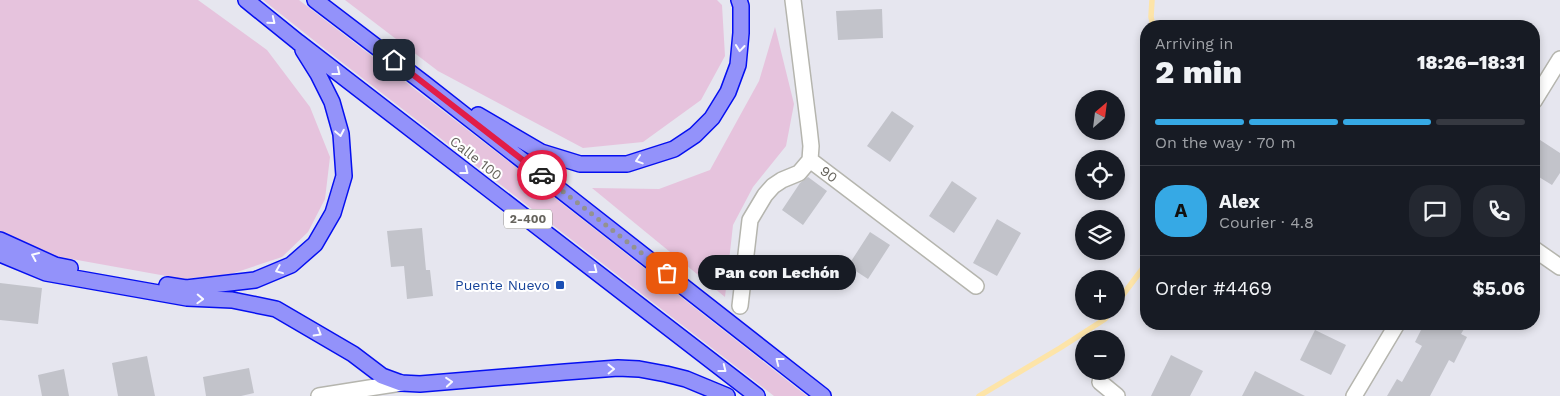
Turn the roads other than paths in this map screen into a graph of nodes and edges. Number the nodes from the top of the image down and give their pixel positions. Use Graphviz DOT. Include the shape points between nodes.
graph roads {
  1 [pos="246,0"];
  2 [pos="315,0"];
  3 [pos="739,0"];
  4 [pos="793,0"];
  5 [pos="298,42"];
  6 [pos="1560,59"];
  7 [pos="425,84"];
  8 [pos="1540,91"];
  9 [pos="810,160"];
  10 [pos="0,240"];
  11 [pos="1540,253"];
  12 [pos="0,254"];
  13 [pos="1560,267"];
  14 [pos="976,286"];
  15 [pos="740,306"];
  16 [pos="1393,330"];
  17 [pos="1100,382"];
  18 [pos="401,383"];
  19 [pos="319,396"];
  20 [pos="727,396"];
  21 [pos="757,396"];
  22 [pos="824,396"];
  23 [pos="1117,396"];
  24 [pos="1354,396"];
  1 -- 5 [label="highway, Calle 100 / 2-400, one-way"];
  2 -- 7 [label="highway, Calle 100"];
  3 -- 7 [label="highway, one-way" via="741,33 738,65 728,92 712,118 674,149 627,164 580,164 540,152"];
  4 -- 9 [label="street, 90"];
  5 -- 10 [label="highway, one-way" via="332,102 341,134 344,176 333,213 315,244 291,265 255,280 186,288 55,265"];
  5 -- 21 [label="highway, Calle 100 / 2-400, one-way"];
  6 -- 8 [label="street"];
  22 -- 7 [label="highway, Calle 100, one-way"];
  9 -- 14 [label="street, 90"];
  9 -- 15 [label="street" via="799,173 773,186 750,220"];
  11 -- 13 [label="street"];
  12 -- 18 [label="highway, one-way" via="46,273 187,298 232,300 276,309 353,354 382,376"];
  16 -- 24 [label="street"];
  17 -- 23 [label="street"];
  18 -- 19 [label="street"];
  18 -- 20 [label="highway, one-way" via="639,369 686,379"];
}
